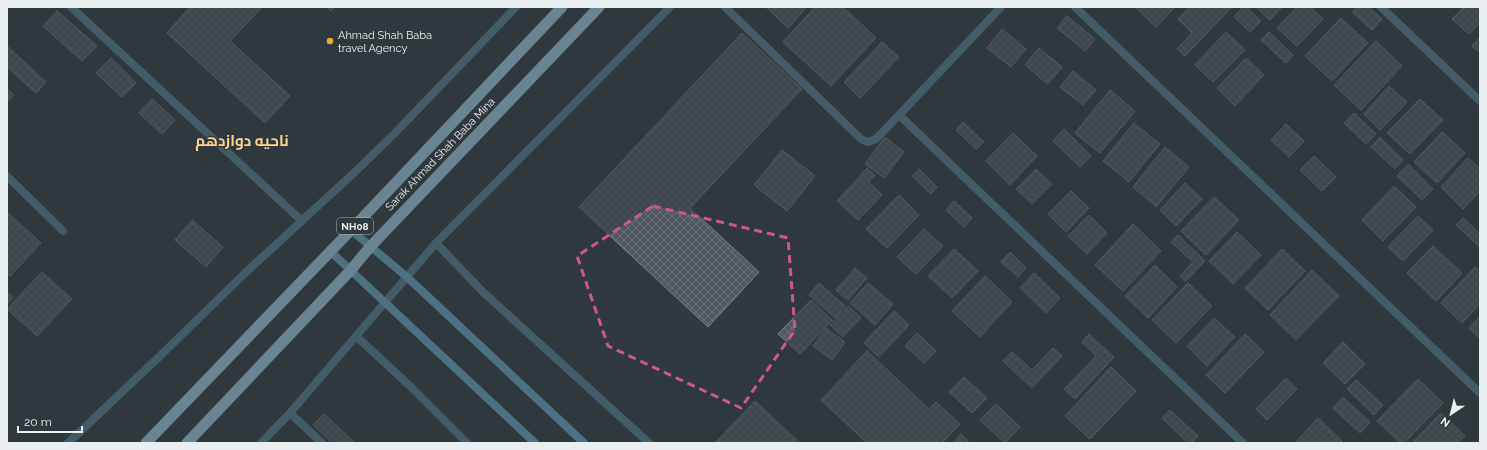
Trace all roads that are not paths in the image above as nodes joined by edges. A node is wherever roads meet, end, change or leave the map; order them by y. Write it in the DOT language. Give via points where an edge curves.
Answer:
graph roads {
  1 [pos="71,7"];
  2 [pos="516,7"];
  3 [pos="562,7"];
  4 [pos="599,7"];
  5 [pos="670,7"];
  6 [pos="725,7"];
  7 [pos="1001,7"];
  8 [pos="1075,7"];
  9 [pos="1382,7"];
  10 [pos="1480,101"];
  11 [pos="899,115"];
  12 [pos="7,176"];
  13 [pos="302,222"];
  14 [pos="351,230"];
  15 [pos="63,231"];
  16 [pos="436,243"];
  17 [pos="370,247"];
  18 [pos="330,251"];
  19 [pos="350,271"];
  20 [pos="407,278"];
  21 [pos="385,301"];
  22 [pos="356,336"];
  23 [pos="1480,393"];
  24 [pos="290,413"];
  25 [pos="68,443"];
  26 [pos="146,443"];
  27 [pos="187,443"];
  28 [pos="261,443"];
  29 [pos="322,443"];
  30 [pos="467,443"];
  31 [pos="535,443"];
  32 [pos="584,443"];
  33 [pos="649,443"];
  34 [pos="1243,443"];
  1 -- 13 [label="street"];
  2 -- 13 [label="street" via="396,132"];
  3 -- 14 [label="highway, NH08"];
  4 -- 17 [label="highway, Sarak Ahmad Shah Baba Mina / NH08"];
  5 -- 16 [label="street"];
  6 -- 11 [label="street" via="861,139 868,142 876,139"];
  7 -- 11 [label="street"];
  8 -- 23 [label="street"];
  9 -- 10 [label="street"];
  11 -- 34 [label="street"];
  12 -- 15 [label="street"];
  13 -- 25 [label="street"];
  14 -- 17 [label="main road"];
  14 -- 18 [label="highway, NH08"];
  16 -- 20 [label="street"];
  16 -- 33 [label="street" via="483,292"];
  17 -- 19 [label="highway, Sarak Ahmad Shah Baba Mina / NH08"];
  17 -- 20 [label="main road"];
  18 -- 19 [label="main road"];
  18 -- 26 [label="highway, NH08"];
  19 -- 21 [label="main road"];
  19 -- 27 [label="highway, Sarak Ahmad Shah Baba Mina / NH08"];
  20 -- 21 [label="street"];
  20 -- 32 [label="main road"];
  21 -- 22 [label="street"];
  21 -- 31 [label="main road"];
  22 -- 24 [label="street"];
  22 -- 30 [label="street"];
  24 -- 28 [label="street"];
  24 -- 29 [label="street"];
}
